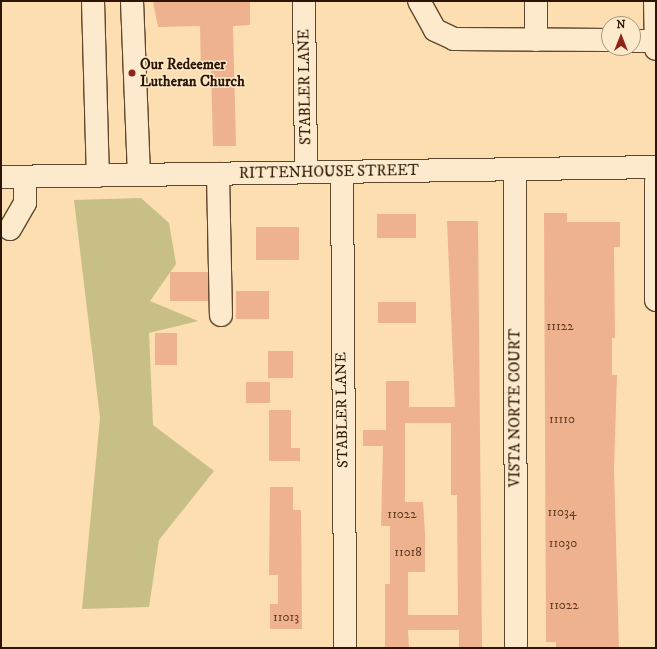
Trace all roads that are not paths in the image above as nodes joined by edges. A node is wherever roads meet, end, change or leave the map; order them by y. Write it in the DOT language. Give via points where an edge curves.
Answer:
graph roads {
  1 [pos="93,1"];
  2 [pos="132,1"];
  3 [pos="304,1"];
  4 [pos="419,1"];
  5 [pos="536,1"];
  6 [pos="655,1"];
  7 [pos="536,40"];
  8 [pos="601,40"];
  9 [pos="641,41"];
  10 [pos="656,41"];
  11 [pos="656,49"];
  12 [pos="656,167"];
  13 [pos="515,169"];
  14 [pos="306,172"];
  15 [pos="342,172"];
  16 [pos="218,174"];
  17 [pos="139,175"];
  18 [pos="98,176"];
  19 [pos="1,177"];
  20 [pos="25,177"];
  21 [pos="656,180"];
  22 [pos="10,229"];
  23 [pos="656,300"];
  24 [pos="220,315"];
  25 [pos="345,648"];
  26 [pos="516,648"];
  1 -- 18 [label="street"];
  2 -- 17 [label="street"];
  3 -- 14 [label="street, STABLER LANE"];
  4 -- 7 [label="street" via="435,30 454,39"];
  5 -- 7 [label="street"];
  6 -- 10 [label="street"];
  7 -- 8 [label="street"];
  9 -- 10 [label="street"];
  10 -- 11 [label="street"];
  12 -- 13 [label="street, RITTENHOUSE STREET"];
  13 -- 15 [label="street, RITTENHOUSE STREET"];
  13 -- 26 [label="street, VISTA NORTE COURT"];
  14 -- 15 [label="street, RITTENHOUSE STREET"];
  14 -- 16 [label="street, RITTENHOUSE STREET"];
  15 -- 25 [label="street, STABLER LANE"];
  16 -- 17 [label="street, RITTENHOUSE STREET"];
  16 -- 24 [label="street"];
  17 -- 18 [label="street, RITTENHOUSE STREET"];
  18 -- 20 [label="street, RITTENHOUSE STREET"];
  19 -- 20 [label="street, RITTENHOUSE STREET"];
  20 -- 22 [label="street" via="25,203"];
  21 -- 23 [label="street"];
}
